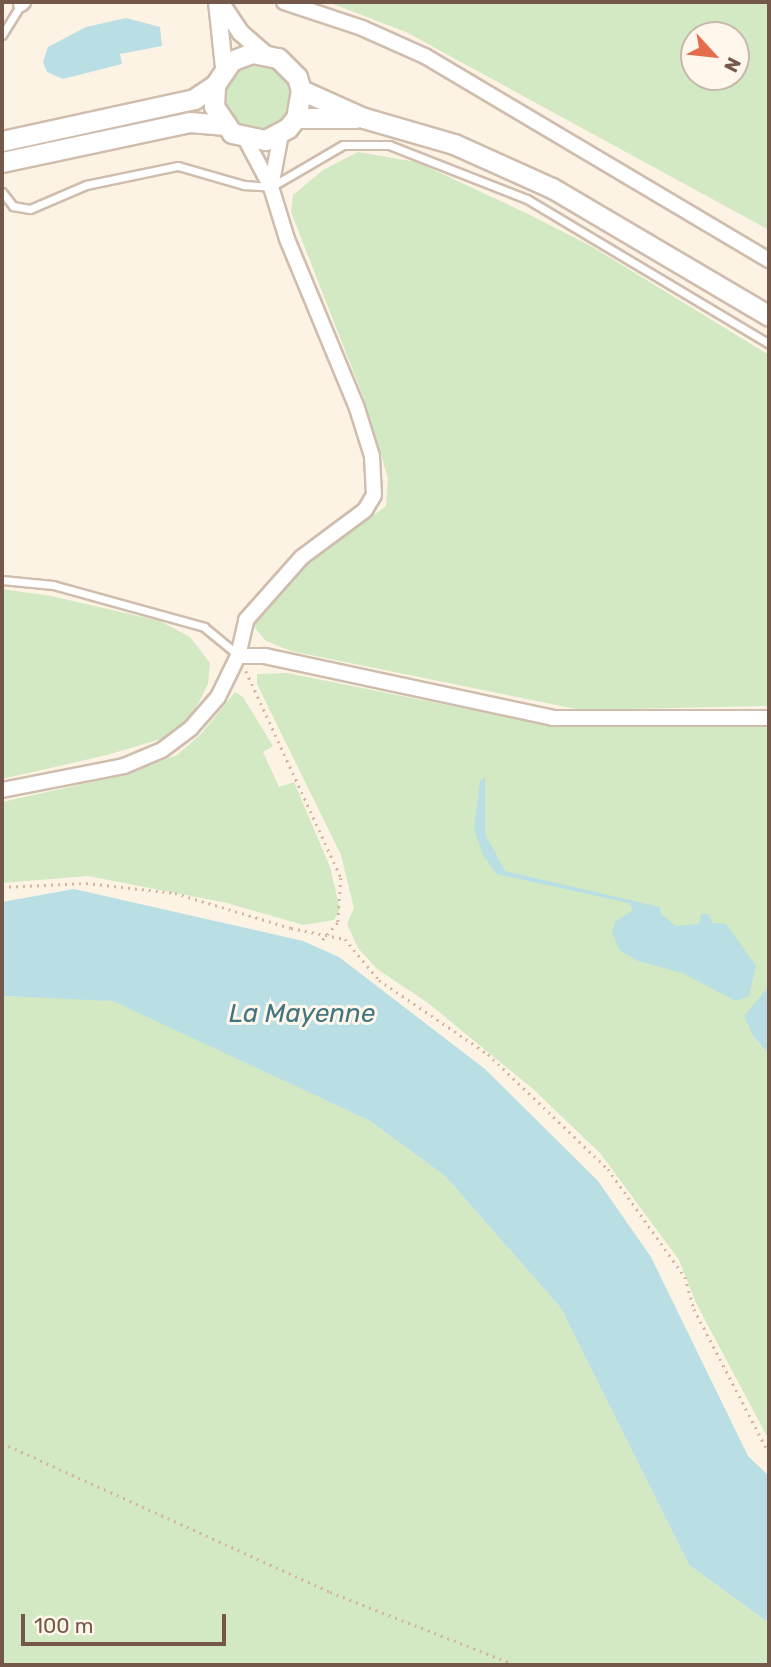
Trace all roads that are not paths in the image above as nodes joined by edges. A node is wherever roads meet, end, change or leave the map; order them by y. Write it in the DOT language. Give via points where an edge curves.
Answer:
graph roads {
  1 [pos="219,2"];
  2 [pos="284,2"];
  3 [pos="22,3"];
  4 [pos="2,35"];
  5 [pos="265,54"];
  6 [pos="219,76"];
  7 [pos="301,90"];
  8 [pos="296,118"];
  9 [pos="364,118"];
  10 [pos="223,125"];
  11 [pos="281,134"];
  12 [pos="246,139"];
  13 [pos="2,141"];
  14 [pos="2,162"];
  15 [pos="271,187"];
  16 [pos="2,192"];
  17 [pos="769,260"];
  18 [pos="769,316"];
  19 [pos="769,344"];
  20 [pos="2,580"];
  21 [pos="238,656"];
  22 [pos="769,718"];
  23 [pos="2,790"];
  1 -- 5 [label="street" via="241,33"];
  1 -- 6 [label="street"];
  2 -- 17 [label="street" via="362,28 425,56"];
  3 -- 4 [label="lane"];
  5 -- 6 [label="main road" via="239,57"];
  5 -- 7 [label="main road" via="289,66"];
  6 -- 10 [label="main road" via="214,106"];
  6 -- 13 [label="main road" via="194,99"];
  7 -- 8 [label="main road"];
  7 -- 9 [label="main road"];
  8 -- 9 [label="main road"];
  8 -- 11 [label="main road"];
  9 -- 18 [label="main road" via="454,144 552,188"];
  10 -- 12 [label="main road"];
  10 -- 14 [label="main road" via="190,122"];
  11 -- 12 [label="main road" via="265,141"];
  11 -- 15 [label="street"];
  12 -- 15 [label="street"];
  15 -- 16 [label="lane" via="244,185 178,166 86,185 30,209 13,206"];
  15 -- 19 [label="lane" via="343,145 389,145 527,199"];
  15 -- 21 [label="street" via="287,239 356,408 377,479 365,510 302,557 246,620"];
  20 -- 21 [label="lane" via="53,585 204,627"];
  21 -- 22 [label="street" via="265,656 553,718"];
  21 -- 23 [label="street" via="218,697 191,728 162,750 124,766"];
}
